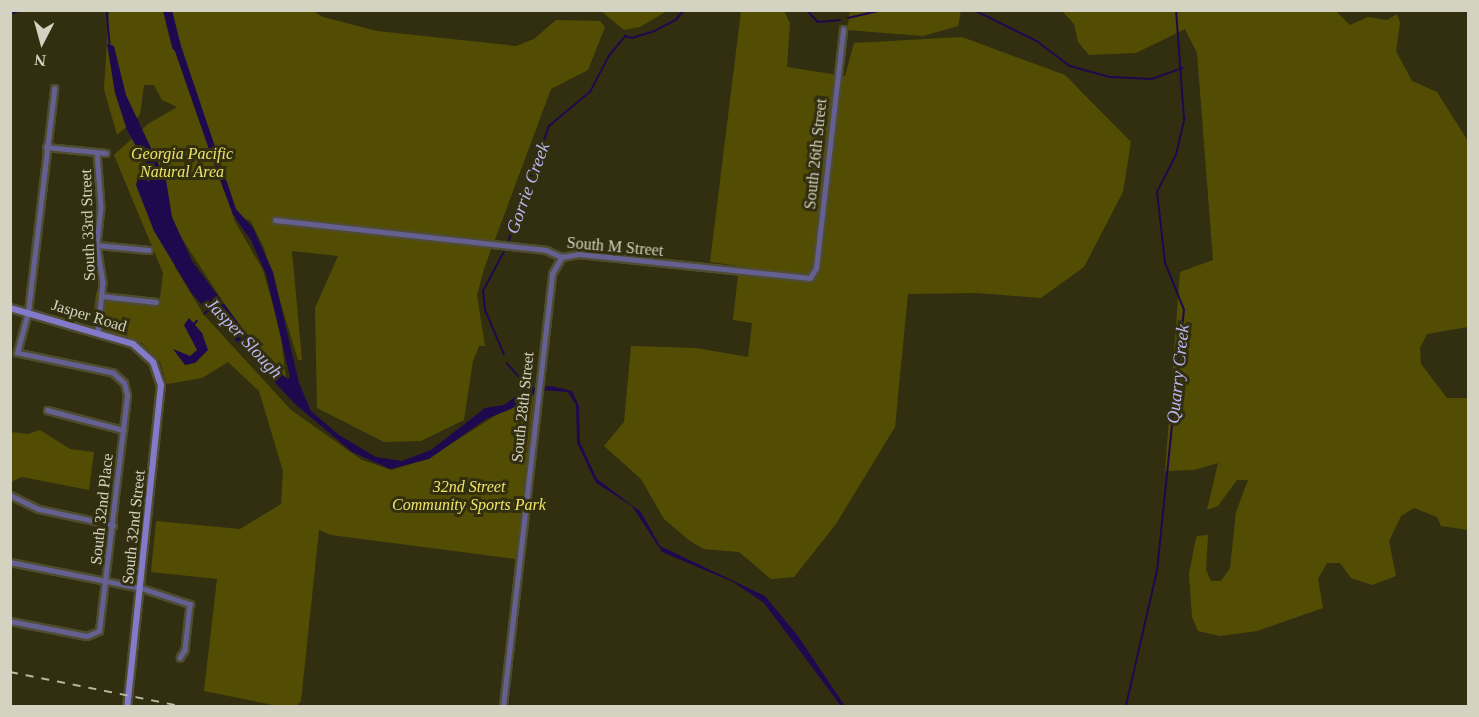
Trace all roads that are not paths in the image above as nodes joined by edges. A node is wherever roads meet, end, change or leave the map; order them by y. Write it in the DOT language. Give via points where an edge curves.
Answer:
graph roads {
  1 [pos="843,30"];
  2 [pos="54,89"];
  3 [pos="46,147"];
  4 [pos="97,152"];
  5 [pos="106,153"];
  6 [pos="275,220"];
  7 [pos="97,245"];
  8 [pos="149,250"];
  9 [pos="562,257"];
  10 [pos="810,278"];
  11 [pos="101,296"];
  12 [pos="156,302"];
  13 [pos="10,308"];
  14 [pos="28,312"];
  15 [pos="98,333"];
  16 [pos="153,362"];
  17 [pos="47,410"];
  18 [pos="123,430"];
  19 [pos="10,495"];
  20 [pos="113,525"];
  21 [pos="10,562"];
  22 [pos="107,581"];
  23 [pos="141,588"];
  24 [pos="10,621"];
  25 [pos="180,658"];
  26 [pos="128,706"];
  27 [pos="503,706"];
  1 -- 10 [label="street, South 26th Street" via="816,268"];
  2 -- 3 [label="street"];
  3 -- 4 [label="street"];
  3 -- 14 [label="street"];
  4 -- 5 [label="street"];
  4 -- 7 [label="street, South 33rd Street" via="101,207"];
  6 -- 9 [label="street, South M Street" via="546,250"];
  7 -- 8 [label="street"];
  7 -- 11 [label="street, South 33rd Street"];
  9 -- 10 [label="street, South M Street" via="579,254"];
  9 -- 27 [label="street, South 28th Street" via="552,274"];
  11 -- 12 [label="street"];
  11 -- 15 [label="street, South 33rd Street"];
  13 -- 14 [label="street, Jasper Road"];
  14 -- 15 [label="street, Jasper Road"];
  14 -- 18 [label="street, South 32nd Place" via="18,354 113,373 124,383"];
  15 -- 16 [label="street, Jasper Road" via="133,344"];
  16 -- 23 [label="street, South 32nd Street" via="162,395"];
  17 -- 18 [label="street"];
  18 -- 20 [label="street, South 32nd Place"];
  19 -- 20 [label="street" via="39,509"];
  20 -- 22 [label="street, South 32nd Place"];
  21 -- 22 [label="street"];
  22 -- 23 [label="street"];
  22 -- 24 [label="street, South 32nd Place" via="101,626 95,635"];
  23 -- 25 [label="street" via="190,603 185,650"];
  23 -- 26 [label="street, South 32nd Street"];
}
